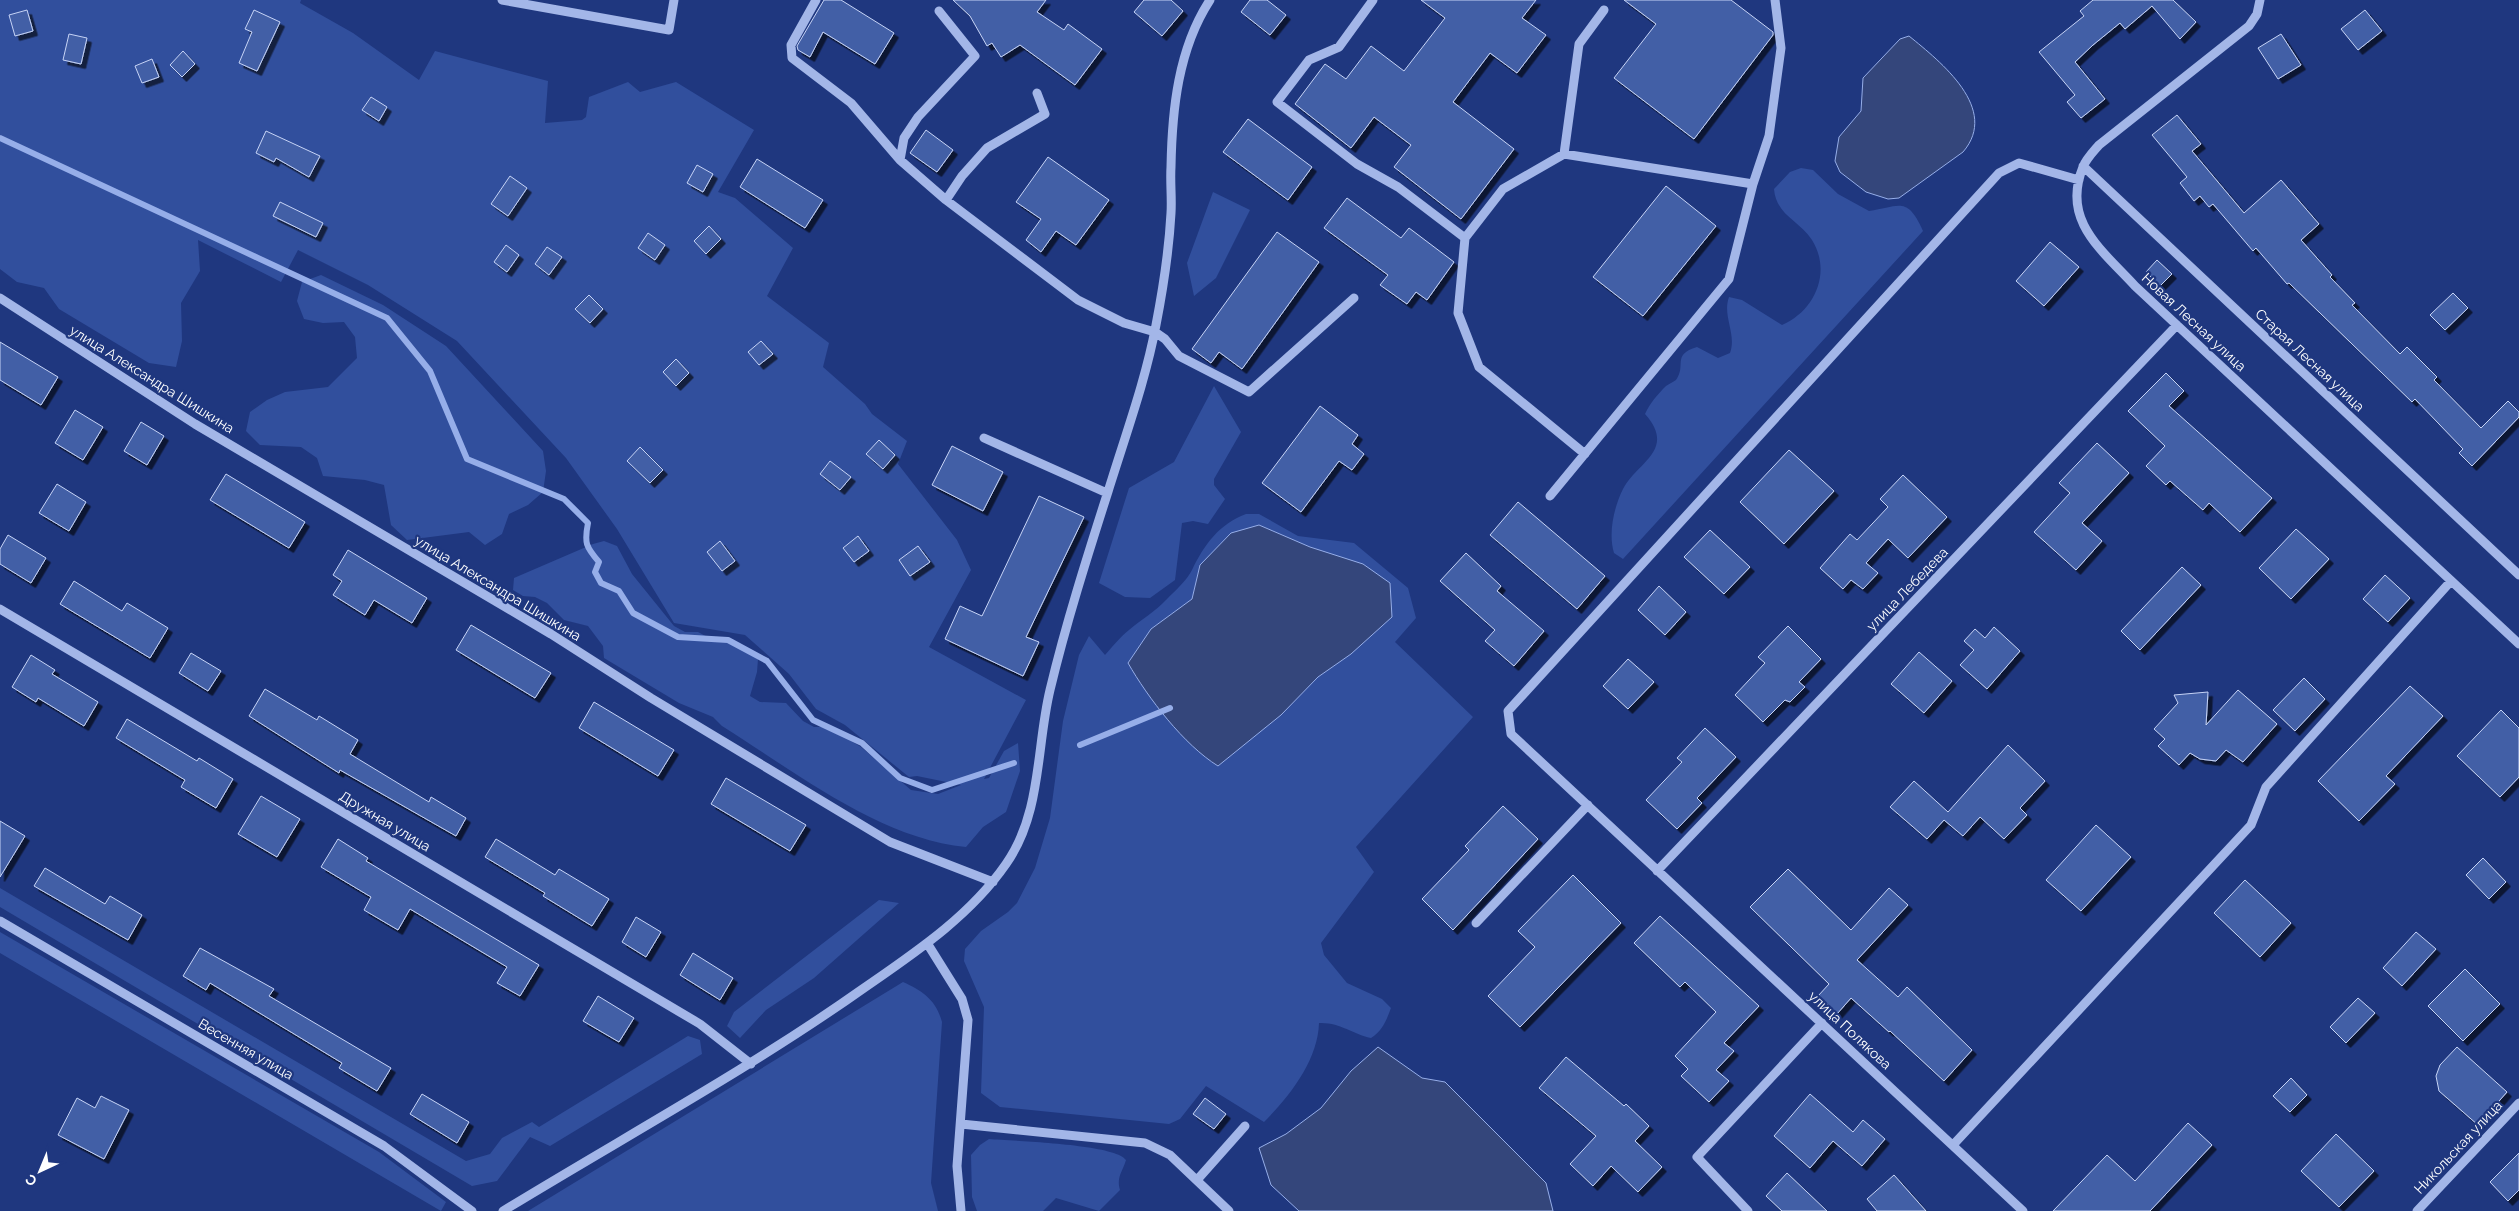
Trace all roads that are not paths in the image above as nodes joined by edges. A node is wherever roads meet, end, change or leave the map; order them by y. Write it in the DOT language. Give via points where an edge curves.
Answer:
graph roads {
  1 [pos="502,0"];
  2 [pos="674,0"];
  3 [pos="816,0"];
  4 [pos="1210,0"];
  5 [pos="1374,0"];
  6 [pos="1775,0"];
  7 [pos="2260,0"];
  8 [pos="1604,10"];
  9 [pos="939,11"];
  10 [pos="1037,93"];
  11 [pos="1564,154"];
  12 [pos="900,160"];
  13 [pos="2083,166"];
  14 [pos="2079,180"];
  15 [pos="1753,184"];
  16 [pos="946,200"];
  17 [pos="1465,238"];
  18 [pos="0,298"];
  19 [pos="1354,298"];
  20 [pos="2177,326"];
  21 [pos="1155,332"];
  22 [pos="984,438"];
  23 [pos="1585,454"];
  24 [pos="1107,493"];
  25 [pos="1550,496"];
  26 [pos="2519,575"];
  27 [pos="2451,581"];
  28 [pos="0,609"];
  29 [pos="2519,644"];
  30 [pos="1588,805"];
  31 [pos="1657,871"];
  32 [pos="992,882"];
  33 [pos="0,921"];
  34 [pos="1476,923"];
  35 [pos="927,943"];
  36 [pos="1822,1023"];
  37 [pos="751,1064"];
  38 [pos="2519,1103"];
  39 [pos="961,1124"];
  40 [pos="1245,1126"];
  41 [pos="1953,1145"];
  42 [pos="1197,1180"];
  43 [pos="472,1211"];
  44 [pos="503,1211"];
  45 [pos="961,1211"];
  46 [pos="1229,1211"];
  47 [pos="1748,1211"];
  48 [pos="2023,1211"];
  49 [pos="2417,1211"];
  1 -- 2 [label="street" via="669,30"];
  3 -- 12 [label="street" via="791,45 792,58 851,103"];
  4 -- 21 [label="street" via="1186,46 1177,91 1172,134 1171,212"];
  5 -- 17 [label="street" via="1339,47 1309,60 1277,102 1357,164 1398,187"];
  6 -- 15 [label="street" via="1781,48 1769,136"];
  7 -- 13 [label="street, Новая Лесная улица" via="2257,14 2249,26 2098,145"];
  8 -- 11 [label="street" via="1579,44"];
  9 -- 12 [label="street" via="975,56 918,117 904,138"];
  10 -- 16 [label="street" via="1046,114 988,148 962,176"];
  11 -- 15 [label="street"];
  11 -- 17 [label="street" via="1503,190"];
  12 -- 16 [label="street"];
  13 -- 14 [label="street, Новая Лесная улица"];
  13 -- 26 [label="street, Старая Лесная улица"];
  14 -- 20 [label="street, Новая Лесная улица" via="2075,197 2079,220 2093,241"];
  14 -- 30 [label="street, улица Полякова" via="2020,163 1999,173 1508,711 1511,734"];
  15 -- 23 [label="street" via="1729,279"];
  16 -- 21 [label="street" via="1078,300 1124,324"];
  17 -- 23 [label="street" via="1458,313 1479,367"];
  18 -- 32 [label="street, улица Александра Шишкина" via="195,424 551,634 890,842"];
  19 -- 21 [label="street" via="1249,392 1179,356"];
  20 -- 27 [label="street, Новая Лесная улица"];
  20 -- 31 [label="street, улица Лебедева"];
  21 -- 24 [label="street"];
  22 -- 24 [label="street"];
  23 -- 25 [label="street"];
  24 -- 32 [label="street" via="1050,692 1040,742 1033,806 1022,839"];
  27 -- 29 [label="street, Новая Лесная улица"];
  27 -- 41 [label="street" via="2266,787 2251,825"];
  28 -- 37 [label="street, Дружная улица" via="700,1024"];
  30 -- 31 [label="street, улица Полякова"];
  30 -- 34 [label="street"];
  31 -- 36 [label="street, улица Полякова"];
  32 -- 35 [label="street" via="972,905"];
  33 -- 43 [label="street, Весенняя улица" via="384,1146"];
  35 -- 37 [label="street"];
  35 -- 39 [label="street" via="962,999 968,1020"];
  36 -- 41 [label="street, улица Полякова"];
  36 -- 47 [label="street" via="1697,1157"];
  37 -- 44 [label="street"];
  38 -- 49 [label="street, Никольская улица"];
  39 -- 42 [label="street" via="1145,1143 1170,1155"];
  39 -- 45 [label="street" via="957,1166"];
  40 -- 42 [label="street"];
  41 -- 48 [label="street, улица Полякова"];
  42 -- 46 [label="street"];
}
